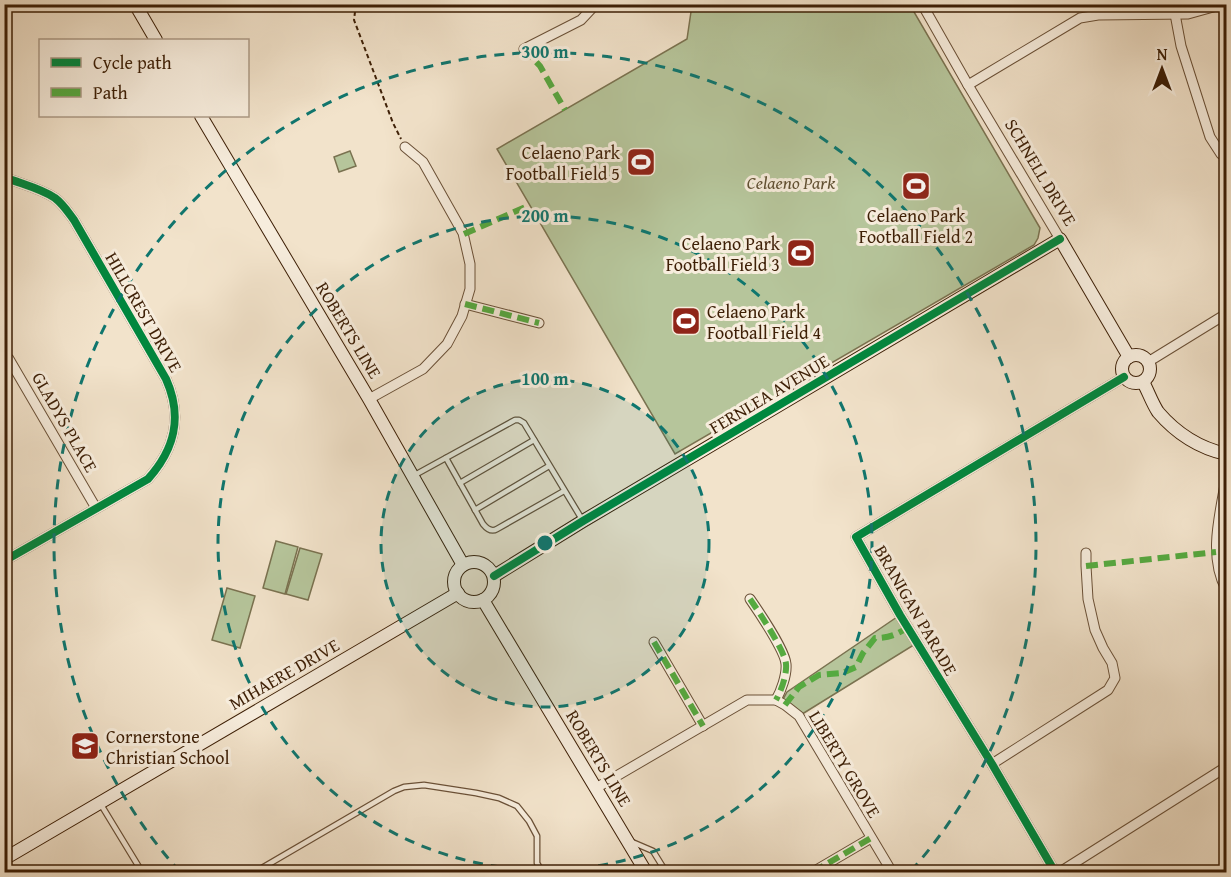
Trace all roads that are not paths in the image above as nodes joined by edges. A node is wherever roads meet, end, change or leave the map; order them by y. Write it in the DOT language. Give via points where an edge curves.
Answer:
graph roads {
  1 [pos="135,4"];
  2 [pos="596,4"];
  3 [pos="922,4"];
  4 [pos="1097,4"];
  5 [pos="1224,4"];
  6 [pos="1175,14"];
  7 [pos="1098,15"];
  8 [pos="155,39"];
  9 [pos="524,49"];
  10 [pos="968,85"];
  11 [pos="202,117"];
  12 [pos="405,147"];
  13 [pos="1227,157"];
  14 [pos="4,177"];
  15 [pos="1060,239"];
  16 [pos="465,304"];
  17 [pos="1227,314"];
  18 [pos="539,323"];
  19 [pos="4,354"];
  20 [pos="1129,357"];
  21 [pos="1148,362"];
  22 [pos="1124,377"];
  23 [pos="1143,382"];
  24 [pos="369,399"];
  25 [pos="534,440"];
  26 [pos="1227,454"];
  27 [pos="446,458"];
  28 [pos="549,466"];
  29 [pos="413,476"];
  30 [pos="1227,479"];
  31 [pos="460,483"];
  32 [pos="564,491"];
  33 [pos="96,508"];
  34 [pos="475,510"];
  35 [pos="583,521"];
  36 [pos="1086,553"];
  37 [pos="4,561"];
  38 [pos="463,565"];
  39 [pos="494,576"];
  40 [pos="1227,589"];
  41 [pos="458,593"];
  42 [pos="750,599"];
  43 [pos="483,600"];
  44 [pos="654,642"];
  45 [pos="776,700"];
  46 [pos="703,726"];
  47 [pos="992,764"];
  48 [pos="1227,767"];
  49 [pos="596,788"];
  50 [pos="100,803"];
  51 [pos="872,838"];
  52 [pos="627,840"];
  53 [pos="4,859"];
  54 [pos="142,873"];
  55 [pos="255,873"];
  56 [pos="542,873"];
  57 [pos="646,873"];
  58 [pos="666,873"];
  59 [pos="813,873"];
  60 [pos="892,873"];
  61 [pos="1058,873"];
  1 -- 8 [label="main road"];
  2 -- 9 [label="street" via="581,20"];
  3 -- 10 [label="street, SCHNELL DRIVE"];
  4 -- 7 [label="street"];
  5 -- 6 [label="street"];
  6 -- 7 [label="street"];
  6 -- 13 [label="street" via="1210,137"];
  7 -- 10 [label="street" via="1080,18"];
  10 -- 15 [label="street, SCHNELL DRIVE"];
  11 -- 24 [label="main road, ROBERTS LINE"];
  12 -- 16 [label="street" via="423,162 464,234 470,264 470,289"];
  14 -- 33 [label="street, HILLCREST DRIVE" via="41,190 66,208 171,390 173,435 159,466 148,479"];
  15 -- 20 [label="main road, SCHNELL DRIVE"];
  15 -- 35 [label="main road, FERNLEA AVENUE"];
  16 -- 18 [label="street"];
  16 -- 24 [label="street" via="447,344 423,369"];
  17 -- 21 [label="street"];
  19 -- 33 [label="street, GLADYS PLACE"];
  20 -- 21 [label="main road" via="1137,355"];
  20 -- 22 [label="main road" via="1123,364"];
  21 -- 23 [label="main road" via="1150,371"];
  22 -- 23 [label="main road" via="1130,382"];
  22 -- 47 [label="street, BRANIGAN PARADE" via="856,537"];
  23 -- 26 [label="main road" via="1157,410 1181,434"];
  24 -- 29 [label="main road, ROBERTS LINE"];
  25 -- 27 [label="lane" via="524,423 515,420"];
  25 -- 28 [label="lane"];
  25 -- 31 [label="lane"];
  27 -- 29 [label="lane"];
  27 -- 31 [label="lane"];
  28 -- 32 [label="lane"];
  28 -- 34 [label="lane"];
  29 -- 38 [label="main road, ROBERTS LINE"];
  30 -- 40 [label="street" via="1216,552"];
  31 -- 34 [label="lane"];
  32 -- 34 [label="lane" via="495,530 484,526"];
  32 -- 35 [label="lane"];
  33 -- 37 [label="street, HILLCREST DRIVE"];
  35 -- 39 [label="main road, FERNLEA AVENUE"];
  36 -- 47 [label="street" via="1088,599 1095,630 1115,678 1108,690"];
  38 -- 39 [label="main road" via="482,563"];
  38 -- 41 [label="main road" via="455,575"];
  39 -- 43 [label="main road" via="493,590"];
  41 -- 43 [label="main road" via="472,602"];
  41 -- 50 [label="main road, MIHAERE DRIVE"];
  42 -- 45 [label="street" via="786,662"];
  43 -- 49 [label="main road, ROBERTS LINE"];
  44 -- 46 [label="street"];
  45 -- 46 [label="street" via="747,700"];
  45 -- 51 [label="street, LIBERTY GROVE" via="799,717"];
  46 -- 49 [label="street"];
  47 -- 61 [label="street, BRANIGAN PARADE"];
  48 -- 61 [label="street, BRANIGAN PARADE"];
  49 -- 52 [label="main road, ROBERTS LINE"];
  50 -- 53 [label="main road, MIHAERE DRIVE"];
  50 -- 54 [label="lane"];
  51 -- 59 [label="street"];
  51 -- 60 [label="street, LIBERTY GROVE"];
  52 -- 57 [label="main road, ROBERTS LINE"];
  52 -- 58 [label="lane" via="653,851"];
  55 -- 56 [label="lane" via="394,791 424,785 499,798 517,806 537,836 537,863"];
}
